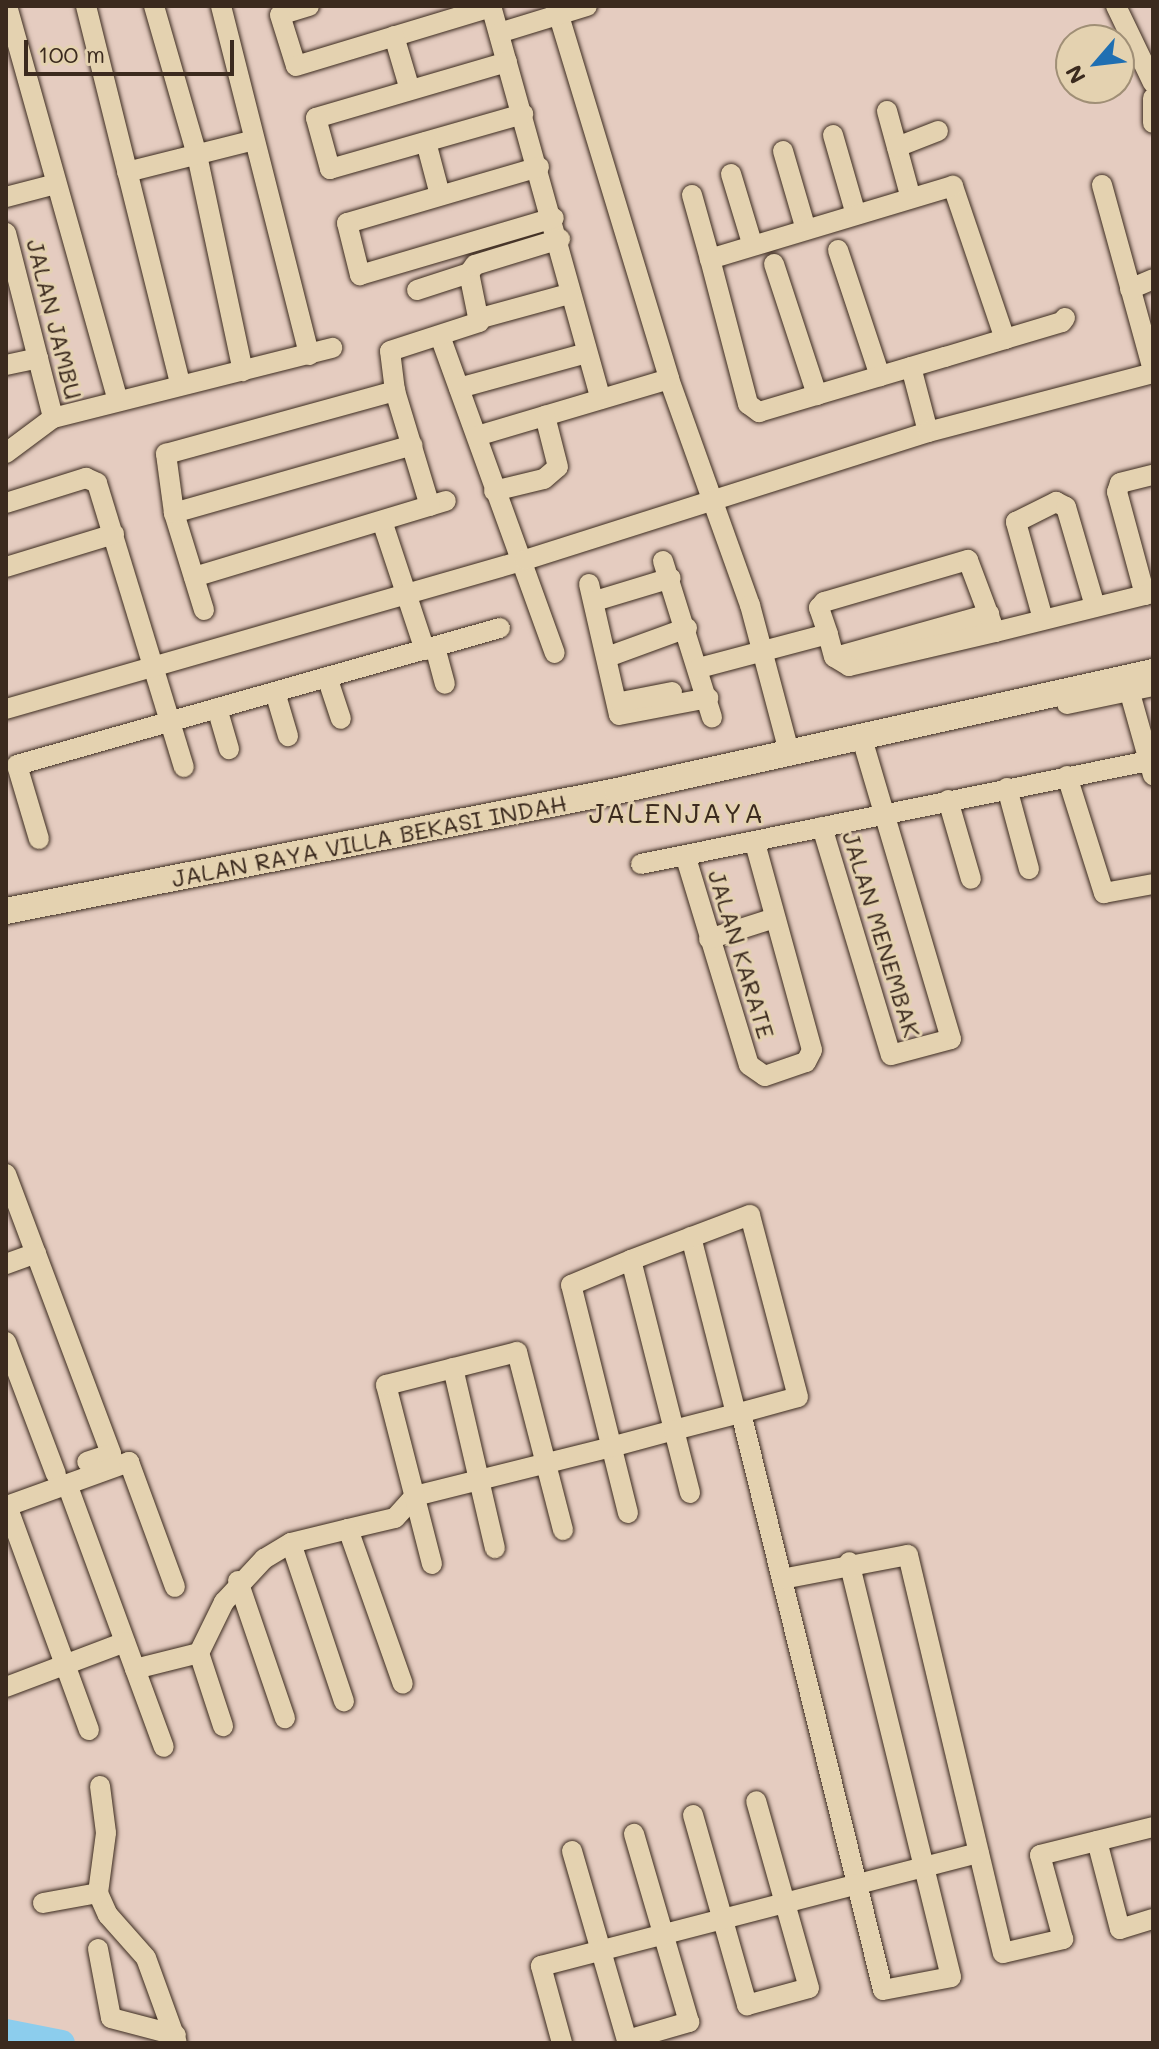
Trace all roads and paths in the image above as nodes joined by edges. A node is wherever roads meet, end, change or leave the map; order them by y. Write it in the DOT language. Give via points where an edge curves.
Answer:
graph roads {
  1 [pos="7,6"];
  2 [pos="86,6"];
  3 [pos="154,6"];
  4 [pos="221,6"];
  5 [pos="309,6"];
  6 [pos="587,6"];
  7 [pos="1116,6"];
  8 [pos="491,7"];
  9 [pos="557,11"];
  10 [pos="499,33"];
  11 [pos="394,36"];
  12 [pos="507,62"];
  13 [pos="1153,83"];
  14 [pos="410,90"];
  15 [pos="1153,98"];
  16 [pos="887,111"];
  17 [pos="523,114"];
  18 [pos="1153,123"];
  19 [pos="938,131"];
  20 [pos="833,135"];
  21 [pos="254,140"];
  22 [pos="426,142"];
  23 [pos="897,147"];
  24 [pos="783,151"];
  25 [pos="197,155"];
  26 [pos="539,167"];
  27 [pos="127,172"];
  28 [pos="731,174"];
  29 [pos="56,184"];
  30 [pos="1102,185"];
  31 [pos="440,195"];
  32 [pos="692,195"];
  33 [pos="910,195"];
  34 [pos="6,197"];
  35 [pos="855,211"];
  36 [pos="554,218"];
  37 [pos="805,226"];
  38 [pos="6,233"];
  39 [pos="560,239"];
  40 [pos="752,243"];
  41 [pos="838,250"];
  42 [pos="710,259"];
  43 [pos="774,264"];
  44 [pos="469,273"];
  45 [pos="1153,279"];
  46 [pos="1130,289"];
  47 [pos="417,290"];
  48 [pos="569,294"];
  49 [pos="481,318"];
  50 [pos="1065,318"];
  51 [pos="440,336"];
  52 [pos="1005,339"];
  53 [pos="332,348"];
  54 [pos="587,353"];
  55 [pos="309,355"];
  56 [pos="38,358"];
  57 [pos="6,365"];
  58 [pos="911,367"];
  59 [pos="243,371"];
  60 [pos="1153,371"];
  61 [pos="880,376"];
  62 [pos="669,379"];
  63 [pos="180,384"];
  64 [pos="459,388"];
  65 [pos="395,391"];
  66 [pos="817,395"];
  67 [pos="601,399"];
  68 [pos="118,401"];
  69 [pos="545,416"];
  70 [pos="53,418"];
  71 [pos="928,432"];
  72 [pos="477,436"];
  73 [pos="412,445"];
  74 [pos="6,453"];
  75 [pos="1153,475"];
  76 [pos="494,491"];
  77 [pos="708,500"];
  78 [pos="6,503"];
  79 [pos="174,513"];
  80 [pos="382,521"];
  81 [pos="114,534"];
  82 [pos="525,560"];
  83 [pos="6,567"];
  84 [pos="194,577"];
  85 [pos="410,593"];
  86 [pos="1149,594"];
  87 [pos="1095,606"];
  88 [pos="204,610"];
  89 [pos="1043,619"];
  90 [pos="992,623"];
  91 [pos="500,628"];
  92 [pos="687,628"];
  93 [pos="828,634"];
  94 [pos="430,648"];
  95 [pos="555,653"];
  96 [pos="765,654"];
  97 [pos="610,656"];
  98 [pos="157,666"];
  99 [pos="1153,672"];
  100 [pos="327,677"];
  101 [pos="445,684"];
  102 [pos="1128,685"];
  103 [pos="1153,686"];
  104 [pos="275,692"];
  105 [pos="705,692"];
  106 [pos="217,708"];
  107 [pos="6,709"];
  108 [pos="341,719"];
  109 [pos="172,721"];
  110 [pos="288,736"];
  111 [pos="862,742"];
  112 [pos="229,749"];
  113 [pos="789,752"];
  114 [pos="1152,765"];
  115 [pos="184,767"];
  116 [pos="1067,776"];
  117 [pos="1007,788"];
  118 [pos="629,800"];
  119 [pos="948,800"];
  120 [pos="882,814"];
  121 [pos="822,827"];
  122 [pos="39,839"];
  123 [pos="755,843"];
  124 [pos="686,858"];
  125 [pos="641,864"];
  126 [pos="1029,869"];
  127 [pos="971,879"];
  128 [pos="1153,884"];
  129 [pos="6,911"];
  130 [pos="775,918"];
  131 [pos="709,939"];
  132 [pos="7,1181"];
  133 [pos="691,1237"];
  134 [pos="36,1253"];
  135 [pos="631,1260"];
  136 [pos="6,1264"];
  137 [pos="6,1342"];
  138 [pos="453,1368"];
  139 [pos="739,1413"];
  140 [pos="674,1430"];
  141 [pos="611,1447"];
  142 [pos="546,1463"];
  143 [pos="61,1479"];
  144 [pos="479,1479"];
  145 [pos="6,1493"];
  146 [pos="690,1493"];
  147 [pos="415,1496"];
  148 [pos="628,1513"];
  149 [pos="348,1529"];
  150 [pos="563,1530"];
  151 [pos="291,1543"];
  152 [pos="495,1548"];
  153 [pos="849,1562"];
  154 [pos="432,1564"];
  155 [pos="782,1579"];
  156 [pos="238,1581"];
  157 [pos="175,1587"];
  158 [pos="125,1642"];
  159 [pos="199,1653"];
  160 [pos="65,1664"];
  161 [pos="135,1669"];
  162 [pos="403,1684"];
  163 [pos="6,1687"];
  164 [pos="344,1701"];
  165 [pos="285,1718"];
  166 [pos="223,1726"];
  167 [pos="89,1730"];
  168 [pos="164,1747"];
  169 [pos="100,1786"];
  170 [pos="756,1801"];
  171 [pos="693,1815"];
  172 [pos="1153,1827"];
  173 [pos="634,1834"];
  174 [pos="1097,1841"];
  175 [pos="572,1851"];
  176 [pos="979,1853"];
  177 [pos="924,1867"];
  178 [pos="857,1882"];
  179 [pos="98,1893"];
  180 [pos="784,1902"];
  181 [pos="43,1903"];
  182 [pos="722,1918"];
  183 [pos="1153,1919"];
  184 [pos="663,1934"];
  185 [pos="98,1949"];
  186 [pos="601,1950"];
  187 [pos="176,2039"];
  188 [pos="562,2043"];
  1 -- 29 [label="street"];
  2 -- 27 [label="street"];
  3 -- 25 [label="street"];
  4 -- 21 [label="street"];
  5 -- 11 [label="street" via="280,15 296,66"];
  6 -- 9 [label="street"];
  7 -- 13 [label="street"];
  8 -- 10 [label="street"];
  8 -- 11 [label="street"];
  9 -- 10 [label="street"];
  9 -- 62 [label="street"];
  10 -- 12 [label="street"];
  11 -- 14 [label="street"];
  12 -- 14 [label="street"];
  12 -- 17 [label="street"];
  14 -- 22 [label="street" via="316,118 330,169"];
  15 -- 18 [label="street"];
  16 -- 23 [label="street"];
  17 -- 22 [label="street"];
  17 -- 26 [label="street"];
  19 -- 23 [label="street"];
  20 -- 35 [label="street"];
  21 -- 25 [label="street"];
  21 -- 55 [label="street"];
  22 -- 31 [label="street"];
  23 -- 33 [label="street"];
  24 -- 37 [label="street"];
  25 -- 27 [label="street"];
  25 -- 59 [label="street"];
  26 -- 31 [label="street"];
  26 -- 36 [label="street"];
  27 -- 63 [label="street"];
  28 -- 40 [label="street"];
  29 -- 34 [label="street"];
  29 -- 68 [label="street"];
  30 -- 46 [label="street"];
  31 -- 36 [label="street" via="347,223 360,275"];
  32 -- 42 [label="street"];
  33 -- 35 [label="street"];
  33 -- 52 [label="street" via="948,185 958,189"];
  35 -- 37 [label="street"];
  36 -- 39 [label="street"];
  37 -- 40 [label="street"];
  38 -- 56 [label="street, JALAN JAMBU"];
  39 -- 44 [label="street" via="475,265"];
  39 -- 48 [label="street"];
  40 -- 42 [label="street"];
  41 -- 61 [label="street"];
  42 -- 66 [label="street" via="753,410"];
  43 -- 66 [label="street"];
  44 -- 47 [label="street"];
  44 -- 49 [label="street"];
  45 -- 46 [label="street"];
  46 -- 60 [label="street"];
  48 -- 49 [label="street"];
  48 -- 54 [label="street"];
  49 -- 51 [label="street"];
  50 -- 52 [label="street"];
  51 -- 64 [label="street"];
  51 -- 65 [label="street" via="390,351"];
  52 -- 58 [label="street"];
  53 -- 55 [label="street"];
  54 -- 64 [label="street"];
  54 -- 67 [label="street"];
  55 -- 59 [label="street"];
  56 -- 57 [label="street"];
  56 -- 70 [label="street, JALAN JAMBU"];
  58 -- 61 [label="street"];
  58 -- 71 [label="street"];
  59 -- 63 [label="street"];
  60 -- 71 [label="street"];
  61 -- 66 [label="street"];
  62 -- 67 [label="street"];
  62 -- 77 [label="street"];
  63 -- 68 [label="street"];
  64 -- 72 [label="street"];
  65 -- 73 [label="street"];
  65 -- 79 [label="street" via="166,454"];
  67 -- 69 [label="street"];
  68 -- 70 [label="street"];
  69 -- 72 [label="street"];
  69 -- 76 [label="street" via="558,467 544,479"];
  70 -- 74 [label="street"];
  71 -- 77 [label="street"];
  72 -- 76 [label="street"];
  73 -- 79 [label="street"];
  73 -- 80 [label="street" via="438,504"];
  75 -- 86 [label="street" via="1120,483 1117,492"];
  76 -- 82 [label="street"];
  77 -- 82 [label="street"];
  77 -- 96 [label="street"];
  78 -- 81 [label="street" via="94,479"];
  79 -- 84 [label="street"];
  80 -- 84 [label="street"];
  80 -- 85 [label="street"];
  81 -- 83 [label="street"];
  81 -- 98 [label="street"];
  82 -- 85 [label="street"];
  82 -- 95 [label="street"];
  84 -- 88 [label="street"];
  85 -- 94 [label="street"];
  85 -- 98 [label="street"];
  86 -- 87 [label="street"];
  87 -- 89 [label="street"];
  87 -- 89 [label="street" via="1066,507 1056,502 1016,522"];
  89 -- 90 [label="street"];
  90 -- 93 [label="street" via="849,666 834,657"];
  90 -- 93 [label="street" via="968,560 824,602 819,608"];
  91 -- 94 [label="street"];
  92 -- 97 [label="street"];
  92 -- 97 [label="street" via="667,570 592,593"];
  92 -- 105 [label="street"];
  93 -- 96 [label="street"];
  94 -- 100 [label="street"];
  94 -- 101 [label="street"];
  96 -- 105 [label="street"];
  96 -- 113 [label="street"];
  97 -- 105 [label="street" via="621,702"];
  98 -- 107 [label="street"];
  98 -- 109 [label="street"];
  99 -- 102 [label="main road, JALAN RAYA VILLA BEKASI INDAH"];
  100 -- 104 [label="street"];
  100 -- 108 [label="street"];
  102 -- 103 [label="street"];
  102 -- 111 [label="main road, JALAN RAYA VILLA BEKASI INDAH"];
  102 -- 114 [label="street"];
  104 -- 106 [label="street"];
  104 -- 110 [label="street"];
  106 -- 109 [label="street"];
  106 -- 112 [label="street"];
  109 -- 115 [label="street"];
  109 -- 122 [label="street" via="17,765"];
  111 -- 113 [label="main road, JALAN RAYA VILLA BEKASI INDAH"];
  111 -- 118 [label="street"];
  111 -- 120 [label="street"];
  113 -- 129 [label="main road, JALAN RAYA VILLA BEKASI INDAH"];
  114 -- 116 [label="street"];
  116 -- 117 [label="street"];
  116 -- 128 [label="street" via="1104,893"];
  117 -- 119 [label="street"];
  117 -- 126 [label="street"];
  119 -- 120 [label="street"];
  119 -- 127 [label="street"];
  120 -- 121 [label="street"];
  120 -- 121 [label="street, JALAN MENEMBAK" via="953,1036 892,1057"];
  121 -- 123 [label="street"];
  123 -- 124 [label="street"];
  123 -- 130 [label="street"];
  124 -- 125 [label="street"];
  124 -- 131 [label="street, JALAN KARATE"];
  130 -- 131 [label="street"];
  130 -- 131 [label="street, JALAN KARATE" via="812,1055 765,1076 749,1065"];
  132 -- 134 [label="street"];
  133 -- 135 [label="street"];
  133 -- 139 [label="street"];
  133 -- 139 [label="street" via="750,1215 798,1397"];
  134 -- 136 [label="street"];
  134 -- 143 [label="street" via="111,1454"];
  135 -- 140 [label="street"];
  135 -- 141 [label="street" via="571,1285"];
  137 -- 143 [label="street"];
  138 -- 142 [label="street" via="517,1352"];
  138 -- 144 [label="street"];
  138 -- 147 [label="street" via="386,1385"];
  139 -- 140 [label="street"];
  139 -- 155 [label="street"];
  140 -- 141 [label="street"];
  140 -- 146 [label="street"];
  141 -- 142 [label="street"];
  141 -- 148 [label="street"];
  142 -- 144 [label="street"];
  142 -- 150 [label="street"];
  143 -- 145 [label="street"];
  143 -- 157 [label="street" via="129,1462"];
  143 -- 158 [label="street"];
  143 -- 160 [label="street" via="7,1506"];
  144 -- 147 [label="street"];
  144 -- 152 [label="street"];
  147 -- 149 [label="street" via="395,1518"];
  147 -- 154 [label="street"];
  149 -- 151 [label="street"];
  149 -- 162 [label="street"];
  151 -- 156 [label="street"];
  151 -- 164 [label="street"];
  153 -- 155 [label="street"];
  153 -- 176 [label="street" via="908,1555"];
  153 -- 177 [label="street"];
  155 -- 178 [label="street"];
  156 -- 159 [label="street"];
  156 -- 165 [label="street"];
  158 -- 160 [label="street"];
  158 -- 161 [label="street"];
  159 -- 161 [label="street"];
  159 -- 166 [label="street"];
  160 -- 163 [label="street"];
  160 -- 167 [label="street"];
  161 -- 168 [label="street"];
  169 -- 179 [label="street" via="106,1833"];
  170 -- 180 [label="street"];
  171 -- 182 [label="street"];
  172 -- 174 [label="street"];
  173 -- 184 [label="street"];
  174 -- 176 [label="street" via="1040,1855 1063,1939 1003,1953"];
  174 -- 183 [label="street" via="1120,1929"];
  175 -- 186 [label="street"];
  176 -- 177 [label="street"];
  177 -- 178 [label="street"];
  177 -- 178 [label="street" via="951,1977 883,1990"];
  178 -- 180 [label="street"];
  179 -- 181 [label="street"];
  179 -- 187 [label="street" via="108,1915 146,1958"];
  180 -- 182 [label="street"];
  180 -- 182 [label="street" via="809,1988 747,2005"];
  182 -- 184 [label="street"];
  184 -- 186 [label="street"];
  184 -- 186 [label="street" via="689,2022 627,2040"];
  185 -- 187 [label="street" via="111,2018"];
  186 -- 188 [label="street" via="541,1966"];
}
